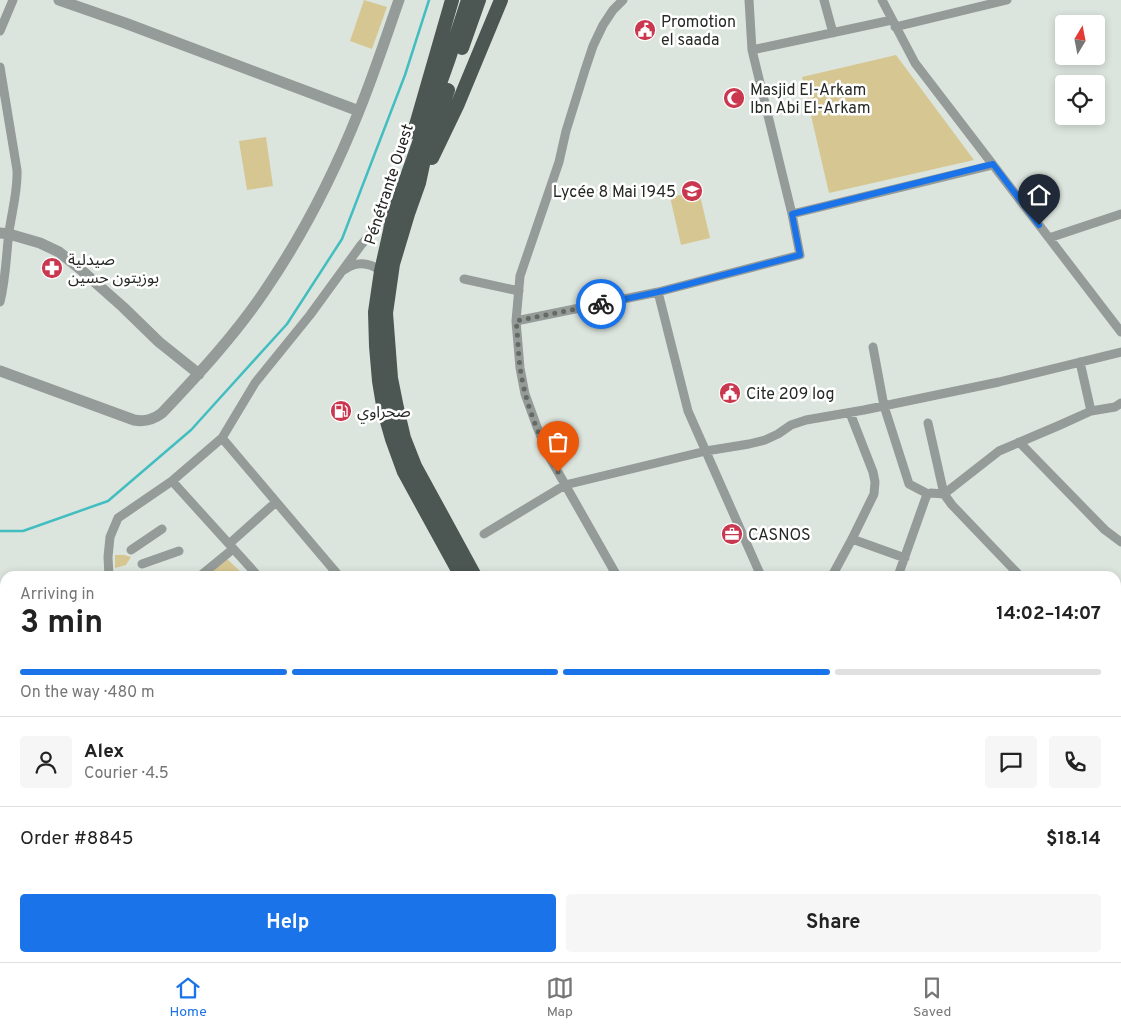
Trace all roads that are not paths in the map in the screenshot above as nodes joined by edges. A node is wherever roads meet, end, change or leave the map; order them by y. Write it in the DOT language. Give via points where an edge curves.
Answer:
graph roads {
  1 [pos="13,0"];
  2 [pos="59,0"];
  3 [pos="399,0"];
  4 [pos="452,0"];
  5 [pos="468,0"];
  6 [pos="479,0"];
  7 [pos="501,0"];
  8 [pos="623,0"];
  9 [pos="749,0"];
  10 [pos="824,0"];
  11 [pos="882,0"];
  12 [pos="1007,0"];
  13 [pos="893,24"];
  14 [pos="0,31"];
  15 [pos="833,33"];
  16 [pos="752,50"];
  17 [pos="0,67"];
  18 [pos="359,112"];
  19 [pos="993,164"];
  20 [pos="412,181"];
  21 [pos="394,213"];
  22 [pos="792,214"];
  23 [pos="1121,214"];
  24 [pos="5,234"];
  25 [pos="1049,238"];
  26 [pos="342,271"];
  27 [pos="381,271"];
  28 [pos="464,278"];
  29 [pos="519,291"];
  30 [pos="658,292"];
  31 [pos="0,302"];
  32 [pos="516,321"];
  33 [pos="1121,332"];
  34 [pos="873,347"];
  35 [pos="1121,352"];
  36 [pos="1080,362"];
  37 [pos="0,370"];
  38 [pos="199,374"];
  39 [pos="884,406"];
  40 [pos="1119,408"];
  41 [pos="1090,411"];
  42 [pos="850,413"];
  43 [pos="928,422"];
  44 [pos="222,438"];
  45 [pos="1019,442"];
  46 [pos="706,452"];
  47 [pos="172,480"];
  48 [pos="565,485"];
  49 [pos="928,494"];
  50 [pos="944,494"];
  51 [pos="276,502"];
  52 [pos="162,529"];
  53 [pos="484,534"];
  54 [pos="852,539"];
  55 [pos="1121,542"];
  56 [pos="231,546"];
  57 [pos="131,550"];
  58 [pos="179,551"];
  59 [pos="904,558"];
  60 [pos="142,564"];
  61 [pos="108,571"];
  62 [pos="205,571"];
  63 [pos="254,571"];
  64 [pos="336,571"];
  65 [pos="458,571"];
  66 [pos="472,571"];
  67 [pos="614,571"];
  68 [pos="759,571"];
  69 [pos="835,571"];
  70 [pos="900,571"];
  71 [pos="1015,571"];
  1 -- 14 [label="street"];
  2 -- 18 [label="street"];
  3 -- 18 [label="street"];
  4 -- 20 [label="highway" via="410,150"];
  5 -- 20 [label="highway, Pénétrante Ouest"];
  6 -- 20 [label="highway, Pénétrante Ouest" via="425,155"];
  7 -- 20 [label="highway" via="433,156"];
  8 -- 29 [label="street" via="603,25 585,70 520,276"];
  9 -- 16 [label="street"];
  10 -- 15 [label="street"];
  11 -- 13 [label="street"];
  12 -- 13 [label="street"];
  13 -- 15 [label="street"];
  13 -- 19 [label="street" via="915,63"];
  15 -- 16 [label="street"];
  16 -- 22 [label="street"];
  17 -- 24 [label="street" via="18,181"];
  18 -- 38 [label="street" via="309,218 285,260 263,294"];
  19 -- 22 [label="street"];
  19 -- 25 [label="street"];
  20 -- 21 [label="highway, Pénétrante Ouest"];
  20 -- 66 [label="highway, Pénétrante Ouest" via="408,214 393,264 386,313 391,378 404,438 415,466"];
  21 -- 26 [label="street" via="371,234"];
  21 -- 27 [label="highway, Pénétrante Ouest"];
  22 -- 30 [label="street" via="800,255"];
  23 -- 25 [label="street"];
  24 -- 31 [label="street" via="4,284"];
  24 -- 38 [label="street" via="40,243 59,252"];
  25 -- 33 [label="street"];
  26 -- 27 [label="street" via="352,265 364,264"];
  26 -- 44 [label="street" via="255,383"];
  27 -- 65 [label="highway, Pénétrante Ouest" via="375,338 384,411 404,472"];
  28 -- 29 [label="street"];
  29 -- 32 [label="street"];
  30 -- 32 [label="street"];
  30 -- 46 [label="street" via="688,411"];
  32 -- 48 [label="street" via="525,394 536,427"];
  34 -- 39 [label="street"];
  35 -- 36 [label="street"];
  36 -- 39 [label="street"];
  36 -- 41 [label="street"];
  37 -- 38 [label="street" via="142,421 156,418"];
  39 -- 42 [label="street"];
  39 -- 49 [label="street" via="908,484"];
  40 -- 41 [label="street"];
  41 -- 45 [label="street"];
  42 -- 46 [label="street" via="806,420 790,425 765,440"];
  42 -- 54 [label="street" via="875,482 874,494"];
  43 -- 50 [label="street"];
  44 -- 47 [label="street"];
  44 -- 51 [label="street"];
  45 -- 50 [label="street" via="999,450"];
  45 -- 55 [label="street" via="1105,530"];
  46 -- 48 [label="street"];
  46 -- 68 [label="street"];
  47 -- 56 [label="street"];
  47 -- 61 [label="street" via="118,518 110,537"];
  48 -- 53 [label="street"];
  48 -- 67 [label="street"];
  49 -- 50 [label="street"];
  49 -- 59 [label="street"];
  50 -- 71 [label="street"];
  51 -- 56 [label="street"];
  51 -- 64 [label="street"];
  52 -- 57 [label="street"];
  54 -- 59 [label="street"];
  54 -- 69 [label="street"];
  56 -- 62 [label="street"];
  56 -- 63 [label="street"];
  58 -- 60 [label="street"];
  59 -- 70 [label="street"];
}
